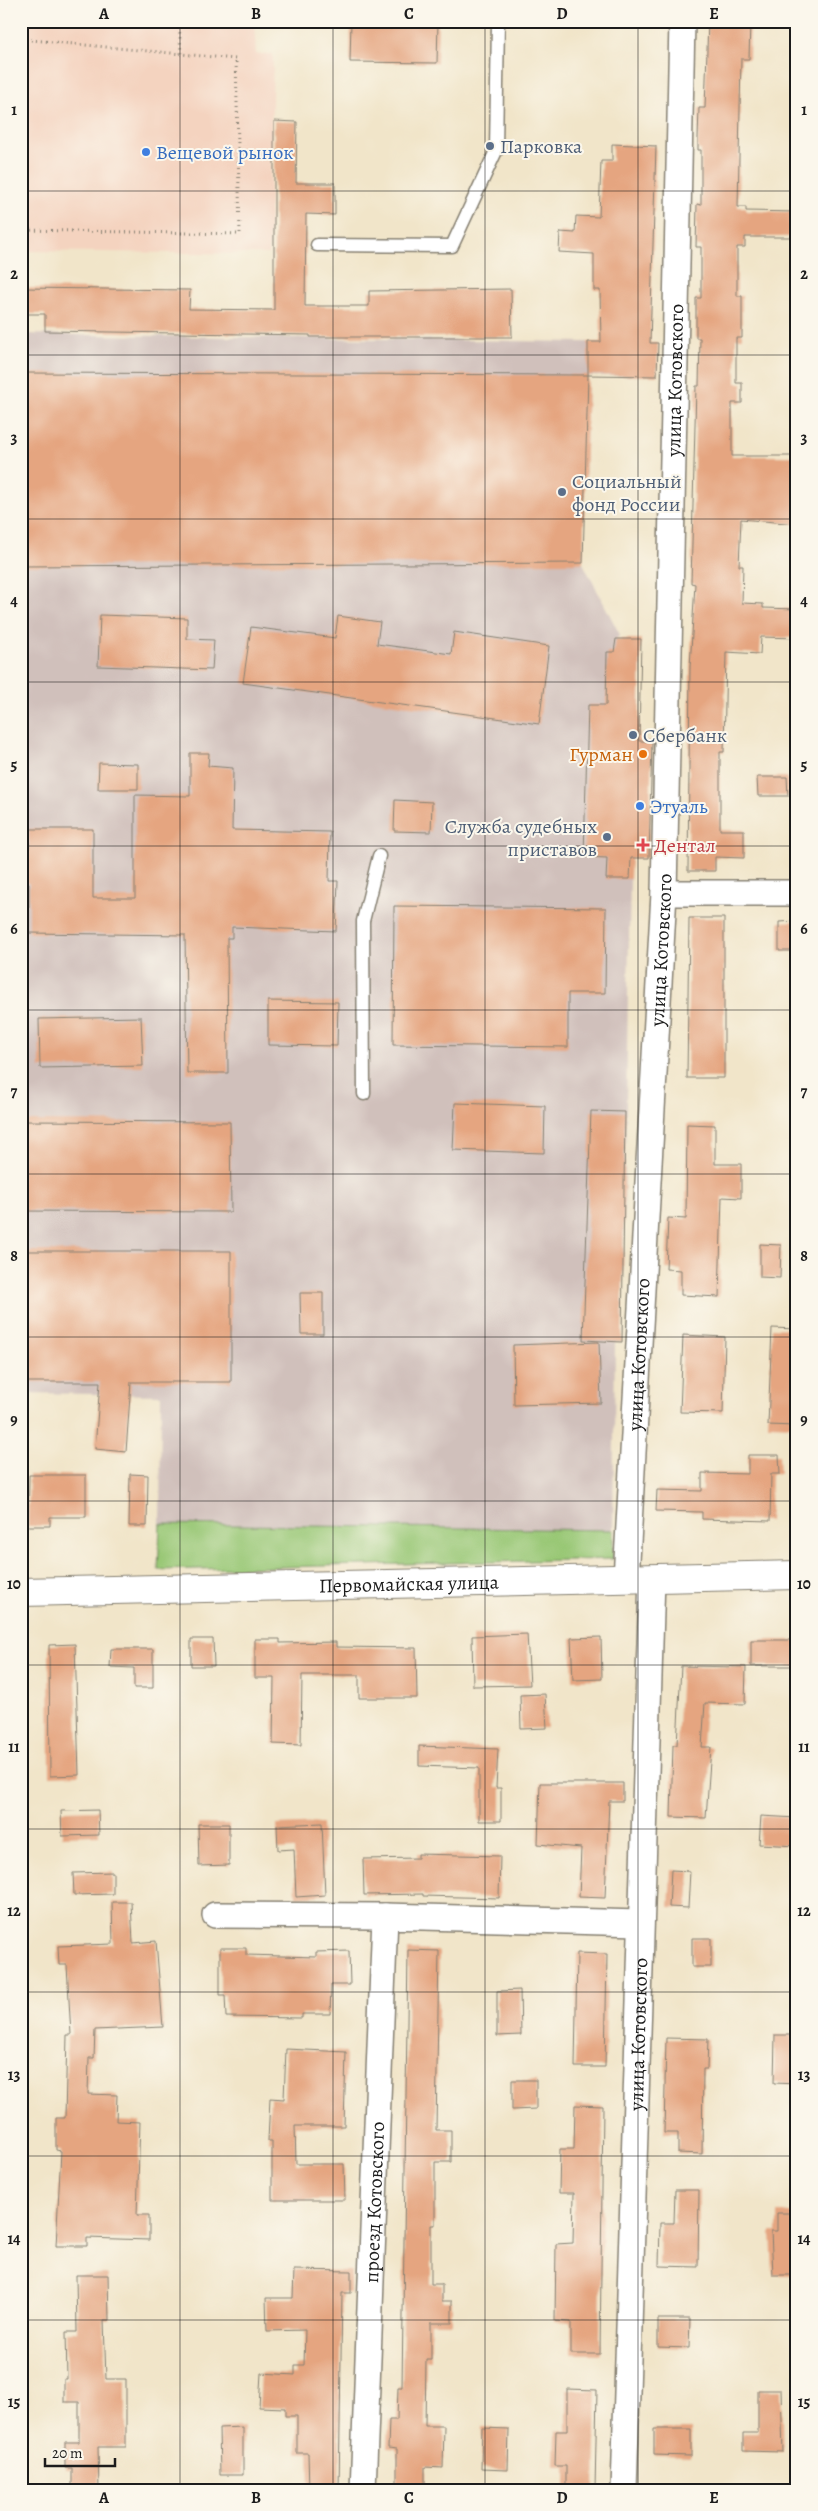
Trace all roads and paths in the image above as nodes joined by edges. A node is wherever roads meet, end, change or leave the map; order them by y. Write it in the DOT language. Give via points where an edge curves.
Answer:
graph roads {
  1 [pos="180,21"];
  2 [pos="498,21"];
  3 [pos="682,21"];
  4 [pos="21,40"];
  5 [pos="181,54"];
  6 [pos="21,230"];
  7 [pos="317,245"];
  8 [pos="379,856"];
  9 [pos="664,893"];
  10 [pos="797,893"];
  11 [pos="364,1094"];
  12 [pos="797,1575"];
  13 [pos="639,1579"];
  14 [pos="21,1592"];
  15 [pos="215,1915"];
  16 [pos="385,1916"];
  17 [pos="640,1923"];
  18 [pos="363,2490"];
  19 [pos="624,2490"];
  1 -- 5 [label="path"];
  2 -- 7 [label="lane" via="496,151 452,246"];
  3 -- 9 [label="street, улица Котовского"];
  4 -- 5 [label="path"];
  5 -- 6 [label="path" via="236,59 240,234"];
  8 -- 11 [label="lane" via="363,921"];
  9 -- 10 [label="street"];
  9 -- 13 [label="street, улица Котовского"];
  12 -- 13 [label="street, Первомайская улица"];
  13 -- 14 [label="street, Первомайская улица"];
  13 -- 17 [label="street, улица Котовского"];
  15 -- 16 [label="street"];
  16 -- 17 [label="street"];
  16 -- 18 [label="street, проезд Котовского"];
  17 -- 19 [label="street, улица Котовского"];
}
